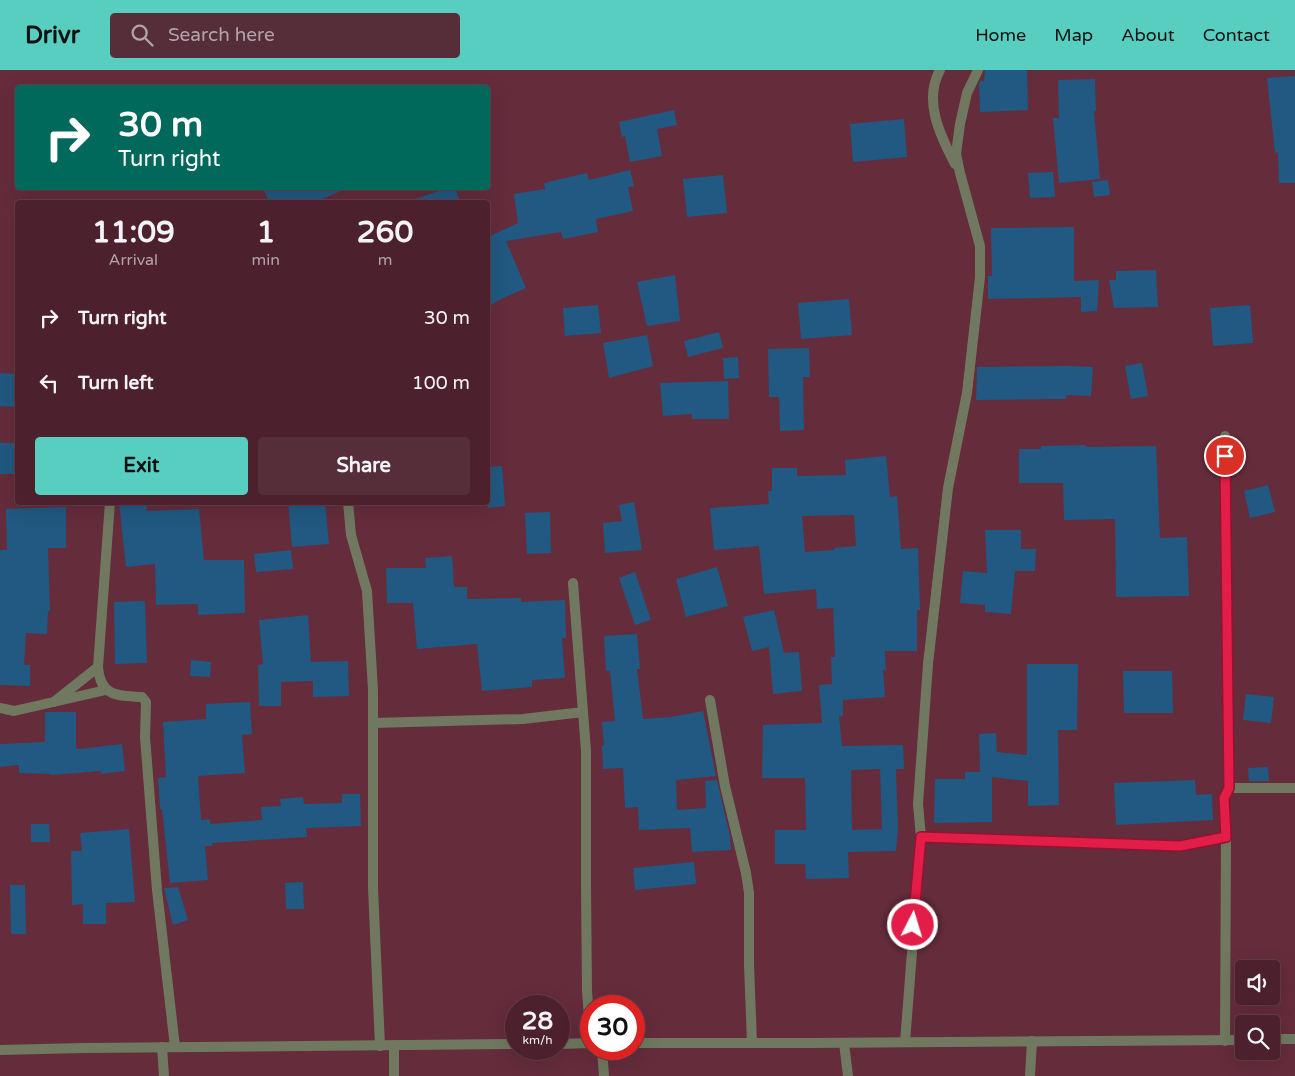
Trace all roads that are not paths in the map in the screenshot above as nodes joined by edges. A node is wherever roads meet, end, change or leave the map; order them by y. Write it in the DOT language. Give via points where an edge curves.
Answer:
graph roads {
  1 [pos="940,70"];
  2 [pos="978,70"];
  3 [pos="960,173"];
  4 [pos="1225,436"];
  5 [pos="110,505"];
  6 [pos="348,505"];
  7 [pos="573,583"];
  8 [pos="98,667"];
  9 [pos="106,690"];
  10 [pos="710,700"];
  11 [pos="51,704"];
  12 [pos="0,708"];
  13 [pos="583,712"];
  14 [pos="373,723"];
  15 [pos="1229,788"];
  16 [pos="1295,788"];
  17 [pos="921,837"];
  18 [pos="1226,837"];
  19 [pos="587,995"];
  20 [pos="1280,1039"];
  21 [pos="1295,1039"];
  22 [pos="1235,1040"];
  23 [pos="1032,1041"];
  24 [pos="1225,1041"];
  25 [pos="905,1042"];
  26 [pos="645,1043"];
  27 [pos="752,1043"];
  28 [pos="844,1043"];
  29 [pos="505,1044"];
  30 [pos="394,1045"];
  31 [pos="380,1046"];
  32 [pos="162,1047"];
  33 [pos="175,1047"];
  34 [pos="0,1050"];
  35 [pos="603,1060"];
  36 [pos="164,1076"];
  37 [pos="394,1076"];
  38 [pos="604,1076"];
  39 [pos="848,1076"];
  40 [pos="1030,1076"];
  1 -- 3 [label="street" via="933,85 932,104 942,138"];
  2 -- 3 [label="street" via="967,93 960,124 956,154"];
  3 -- 17 [label="street" via="980,246 980,277 967,393 948,488 928,664 918,804"];
  4 -- 15 [label="street"];
  5 -- 8 [label="street"];
  6 -- 14 [label="street" via="351,535 367,590"];
  7 -- 13 [label="street"];
  8 -- 9 [label="street" via="100,682"];
  8 -- 11 [label="street"];
  9 -- 11 [label="street"];
  9 -- 33 [label="street" via="117,695 142,697 146,702 144,737"];
  10 -- 27 [label="street" via="749,893"];
  11 -- 12 [label="street" via="14,711"];
  13 -- 14 [label="street" via="524,719"];
  13 -- 19 [label="street"];
  14 -- 31 [label="street" via="373,888"];
  15 -- 16 [label="street"];
  15 -- 18 [label="street" via="1224,798"];
  17 -- 18 [label="street" via="1180,846"];
  17 -- 25 [label="street"];
  18 -- 24 [label="street"];
  20 -- 21 [label="street"];
  22 -- 24 [label="street"];
  23 -- 24 [label="street"];
  23 -- 25 [label="street"];
  23 -- 40 [label="street"];
  25 -- 28 [label="street"];
  26 -- 27 [label="street"];
  27 -- 28 [label="street"];
  28 -- 39 [label="street"];
  29 -- 30 [label="street"];
  30 -- 31 [label="street"];
  30 -- 37 [label="street"];
  31 -- 33 [label="street"];
  32 -- 33 [label="street"];
  32 -- 34 [label="street"];
  32 -- 36 [label="street"];
  35 -- 38 [label="street"];
}
